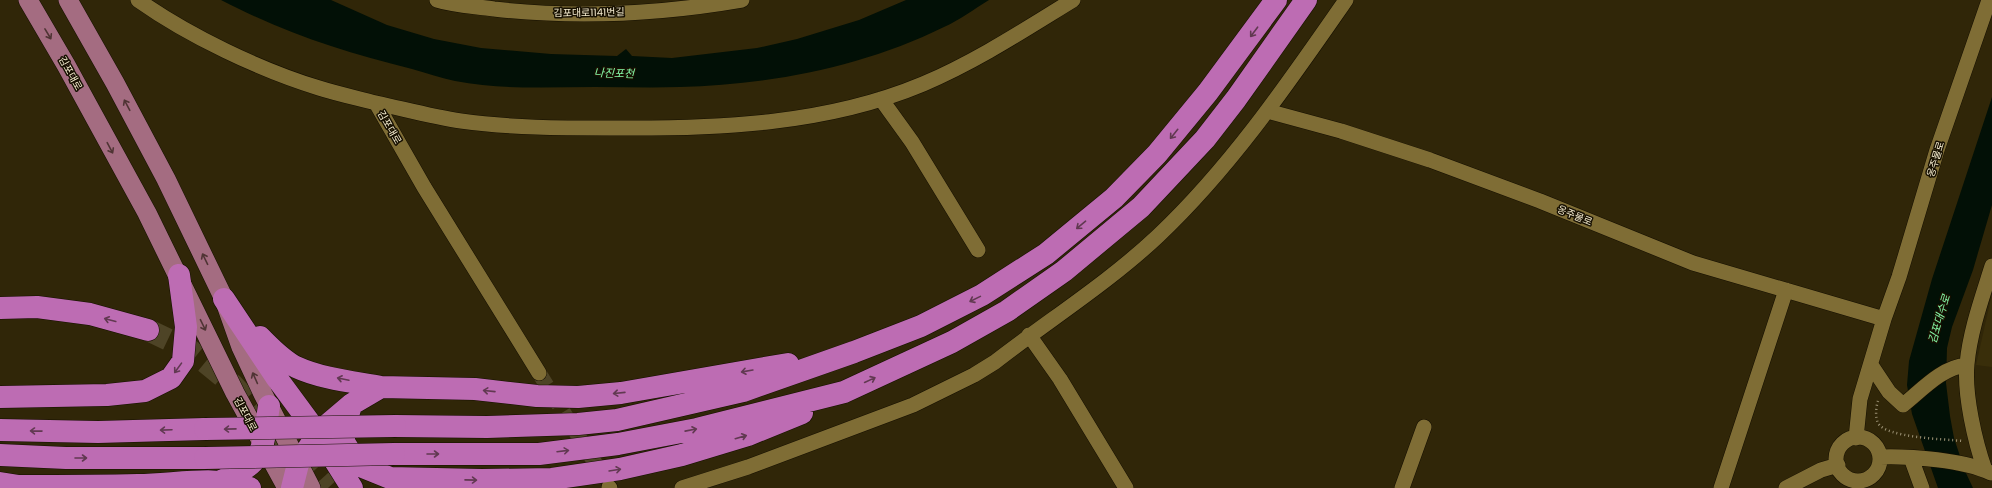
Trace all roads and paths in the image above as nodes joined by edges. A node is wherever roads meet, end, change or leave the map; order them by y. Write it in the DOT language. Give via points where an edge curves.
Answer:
graph roads {
  1 [pos="28,0"];
  2 [pos="68,0"];
  3 [pos="437,0"];
  4 [pos="742,0"];
  5 [pos="1073,0"];
  6 [pos="1276,0"];
  7 [pos="1306,0"];
  8 [pos="1346,0"];
  9 [pos="1989,0"];
  10 [pos="145,3"];
  11 [pos="646,5"];
  12 [pos="880,99"];
  13 [pos="376,103"];
  14 [pos="1267,110"];
  15 [pos="978,250"];
  16 [pos="1992,266"];
  17 [pos="179,275"];
  18 [pos="1786,290"];
  19 [pos="224,299"];
  20 [pos="0,308"];
  21 [pos="1884,319"];
  22 [pos="148,330"];
  23 [pos="1029,335"];
  24 [pos="854,352"];
  25 [pos="1871,365"];
  26 [pos="1961,366"];
  27 [pos="539,373"];
  28 [pos="1882,383"];
  29 [pos="381,387"];
  30 [pos="844,392"];
  31 [pos="0,397"];
  32 [pos="352,404"];
  33 [pos="269,406"];
  34 [pos="1424,427"];
  35 [pos="0,430"];
  36 [pos="318,434"];
  37 [pos="1856,438"];
  38 [pos="1964,442"];
  39 [pos="262,443"];
  40 [pos="0,455"];
  41 [pos="1880,457"];
  42 [pos="1915,458"];
  43 [pos="298,464"];
  44 [pos="1838,466"];
  45 [pos="1988,472"];
  46 [pos="220,482"];
  47 [pos="384,483"];
  48 [pos="0,484"];
  49 [pos="250,488"];
  50 [pos="287,488"];
  51 [pos="292,488"];
  52 [pos="311,488"];
  53 [pos="352,488"];
  54 [pos="682,488"];
  55 [pos="1126,488"];
  56 [pos="1402,488"];
  57 [pos="1721,488"];
  58 [pos="1786,488"];
  59 [pos="1922,488"];
  1 -- 17 [label="main road, 김포대로, one-way" via="66,64"];
  19 -- 2 [label="main road, one-way" via="166,179"];
  3 -- 11 [label="street, 김포대로1141번길" via="462,6 516,11 611,13"];
  4 -- 11 [label="street, 김포대로1141번길"];
  5 -- 12 [label="street" via="996,49 922,84"];
  6 -- 24 [label="highway, one-way" via="1208,92 1157,154 1108,203 1046,254 982,296 921,326"];
  30 -- 7 [label="highway, one-way" via="952,342 1007,311 1104,239 1141,207 1205,139 1257,71"];
  8 -- 14 [label="street"];
  9 -- 21 [label="street, 옹주물로" via="1940,142"];
  10 -- 13 [label="street, 김포대로" via="212,43 277,74"];
  12 -- 13 [label="street" via="793,119 675,128 490,125"];
  12 -- 15 [label="street" via="912,142"];
  13 -- 27 [label="street, 김포대로" via="424,187"];
  14 -- 18 [label="street, 옹주물로" via="1430,160 1540,200 1693,263"];
  14 -- 23 [label="street" via="1209,184 1157,237 1105,280"];
  16 -- 26 [label="street"];
  17 -- 31 [label="highway, one-way" via="186,327 183,361 171,378 145,391 92,396"];
  17 -- 39 [label="main road, 김포대로, one-way" via="235,393"];
  18 -- 21 [label="street, 옹주물로"];
  18 -- 57 [label="street"];
  29 -- 19 [label="highway, one-way" via="328,376 296,366 274,352"];
  33 -- 19 [label="main road, one-way" via="241,347"];
  19 -- 36 [label="highway"];
  22 -- 20 [label="highway, one-way" via="90,314 37,307"];
  21 -- 25 [label="street, 옹주물로"];
  23 -- 54 [label="street" via="974,375 913,405 748,467"];
  23 -- 55 [label="street" via="1060,379"];
  24 -- 29 [label="highway, one-way" via="621,394 537,396 475,389"];
  24 -- 35 [label="highway, one-way, bridge" via="743,391 617,420 578,424 98,432"];
  25 -- 28 [label="street"];
  25 -- 37 [label="street, 옹주물로" via="1860,400"];
  26 -- 28 [label="street" via="1942,374 1903,405"];
  26 -- 45 [label="street" via="1967,384 1976,444"];
  28 -- 38 [label="path" via="1876,407 1878,422 1886,430"];
  29 -- 32 [label="highway"];
  40 -- 30 [label="highway, one-way, bridge" via="66,458 205,458 539,454 618,444 697,429"];
  47 -- 30 [label="highway, one-way" via="552,479 620,469 682,455 748,435 789,420"];
  32 -- 36 [label="highway"];
  32 -- 47 [label="highway" via="344,428 344,442 363,467"];
  33 -- 39 [label="highway"];
  33 -- 43 [label="main road"];
  34 -- 56 [label="street"];
  36 -- 43 [label="highway"];
  36 -- 53 [label="highway"];
  37 -- 41 [label="street" via="1863,438 1875,445"];
  37 -- 44 [label="street" via="1850,439 1839,448"];
  39 -- 46 [label="highway" via="256,458"];
  39 -- 50 [label="main road, 김포대로"];
  41 -- 42 [label="street"];
  41 -- 44 [label="street" via="1873,476 1861,481 1848,478 1842,474"];
  42 -- 45 [label="street"];
  42 -- 59 [label="street"];
  43 -- 51 [label="highway"];
  43 -- 52 [label="main road"];
  44 -- 58 [label="street" via="1821,470"];
  46 -- 48 [label="highway" via="138,486"];
  46 -- 49 [label="highway"];
}
